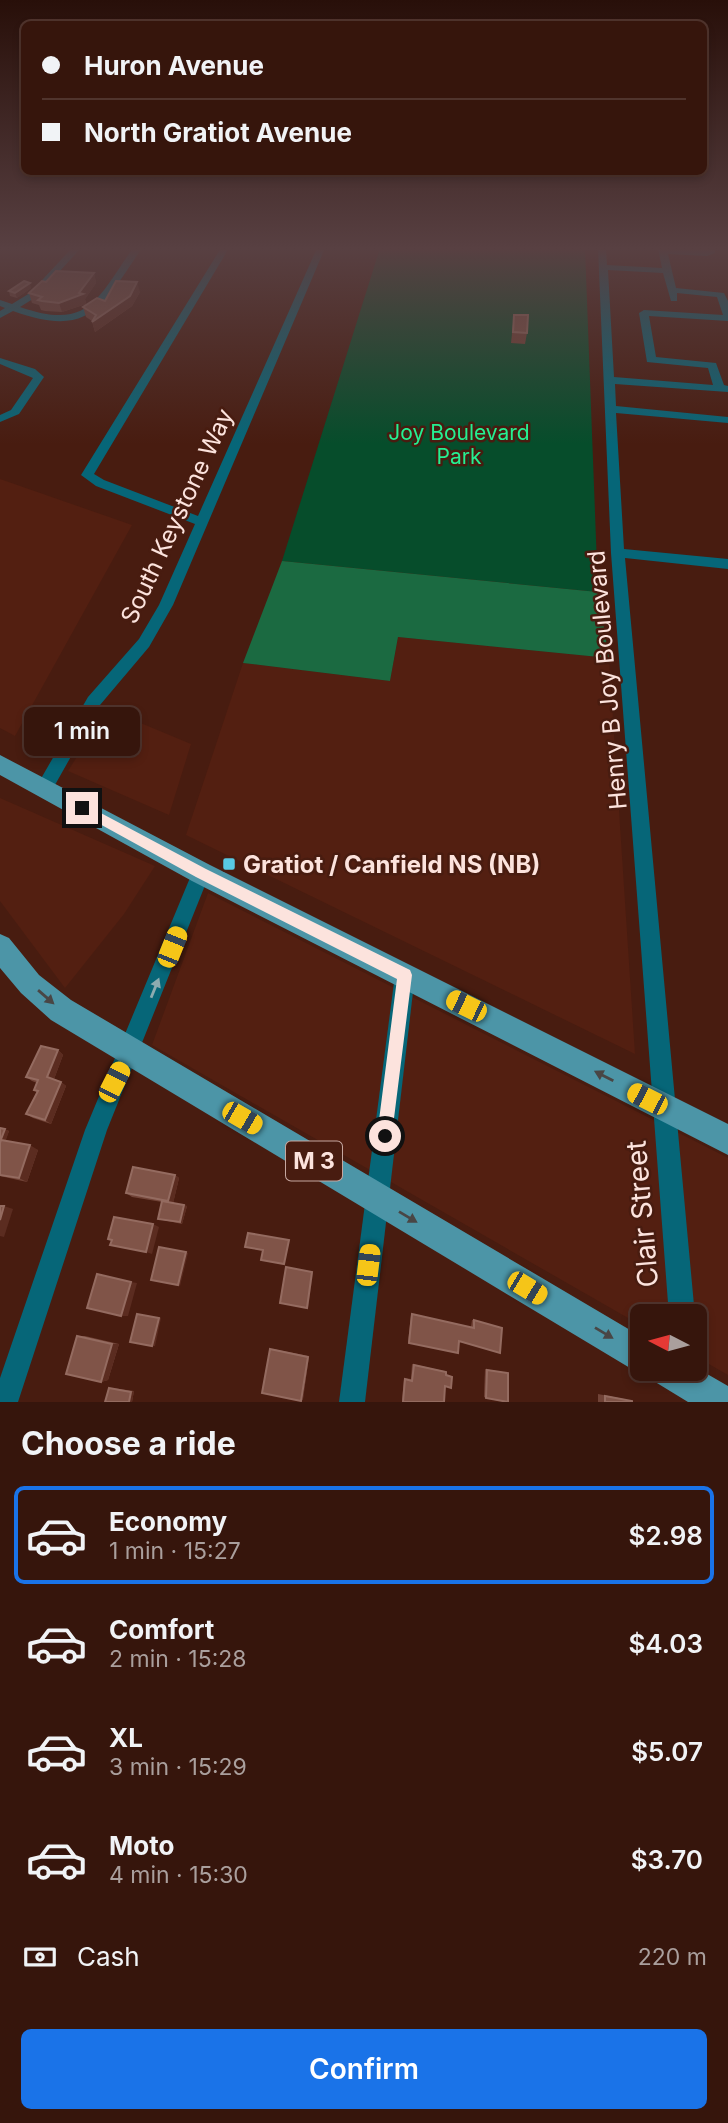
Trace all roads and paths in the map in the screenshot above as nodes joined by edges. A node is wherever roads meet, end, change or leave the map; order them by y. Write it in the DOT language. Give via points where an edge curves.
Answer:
graph roads {
  1 [pos="28,313"];
  2 [pos="84,313"];
  3 [pos="185,313"];
  4 [pos="293,313"];
  5 [pos="606,313"];
  6 [pos="644,313"];
  7 [pos="651,313"];
  8 [pos="678,315"];
  9 [pos="728,316"];
  10 [pos="0,361"];
  11 [pos="678,362"];
  12 [pos="609,380"];
  13 [pos="681,385"];
  14 [pos="723,389"];
  15 [pos="610,409"];
  16 [pos="0,419"];
  17 [pos="728,420"];
  18 [pos="202,522"];
  19 [pos="618,553"];
  20 [pos="728,564"];
  21 [pos="0,764"];
  22 [pos="45,787"];
  23 [pos="201,873"];
  24 [pos="0,947"];
  25 [pos="405,975"];
  26 [pos="130,1052"];
  27 [pos="665,1108"];
  28 [pos="728,1140"];
  29 [pos="376,1198"];
  30 [pos="681,1304"];
  31 [pos="630,1349"];
  32 [pos="684,1381"];
  33 [pos="5,1402"];
  34 [pos="352,1402"];
  35 [pos="721,1402"];
  1 -- 2 [label="street" via="73,320"];
  3 -- 18 [label="street" via="87,474"];
  4 -- 18 [label="street, South Keystone Way"];
  5 -- 12 [label="street, Henry B Joy Boulevard"];
  6 -- 11 [label="street" via="651,360"];
  7 -- 8 [label="street"];
  8 -- 9 [label="street"];
  10 -- 16 [label="street" via="40,377 15,412"];
  11 -- 13 [label="street"];
  11 -- 14 [label="street" via="712,365"];
  12 -- 13 [label="street"];
  12 -- 15 [label="street, Henry B Joy Boulevard"];
  13 -- 14 [label="street"];
  15 -- 17 [label="street"];
  15 -- 19 [label="street, Henry B Joy Boulevard"];
  18 -- 22 [label="street, South Keystone Way" via="155,626 94,701"];
  19 -- 20 [label="street"];
  19 -- 27 [label="street, Henry B Joy Boulevard"];
  21 -- 22 [label="main road"];
  22 -- 23 [label="main road"];
  23 -- 25 [label="main road"];
  26 -- 23 [label="street, one-way"];
  24 -- 26 [label="main road, M 3, one-way" via="30,984 59,1008"];
  27 -- 25 [label="main road, one-way"];
  25 -- 29 [label="street"];
  26 -- 29 [label="main road, M 3"];
  26 -- 33 [label="street" via="114,1082 76,1185"];
  27 -- 28 [label="main road"];
  27 -- 30 [label="street, Clair Street"];
  29 -- 31 [label="main road, M 3, one-way"];
  29 -- 34 [label="street"];
  32 -- 35 [label="main road"];
}
